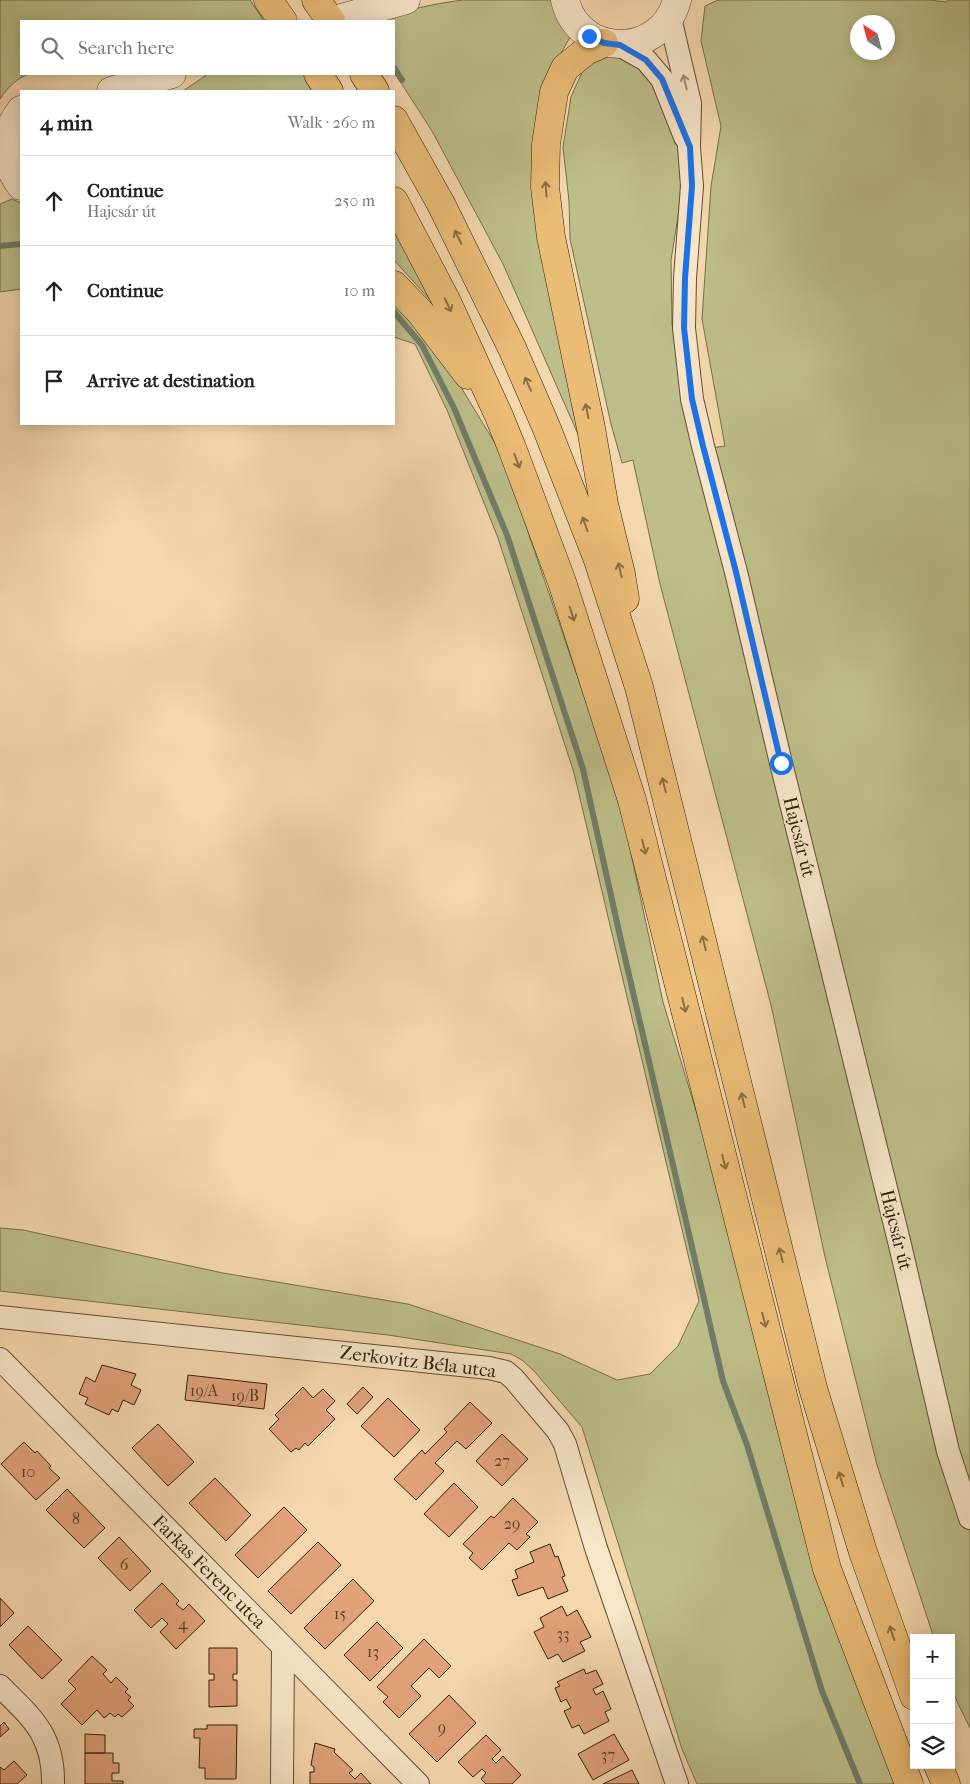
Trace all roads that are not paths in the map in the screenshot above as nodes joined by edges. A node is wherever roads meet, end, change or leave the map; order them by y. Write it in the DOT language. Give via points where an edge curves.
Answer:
graph roads {
  1 [pos="268,0"];
  2 [pos="316,0"];
  3 [pos="406,0"];
  4 [pos="562,4"];
  5 [pos="673,9"];
  6 [pos="282,20"];
  7 [pos="330,20"];
  8 [pos="334,20"];
  9 [pos="612,44"];
  10 [pos="168,75"];
  11 [pos="191,75"];
  12 [pos="319,75"];
  13 [pos="365,75"];
  14 [pos="115,90"];
  15 [pos="169,90"];
  16 [pos="328,90"];
  17 [pos="375,90"];
  18 [pos="20,111"];
  19 [pos="395,122"];
  20 [pos="690,147"];
  21 [pos="3,150"];
  22 [pos="20,185"];
  23 [pos="20,187"];
  24 [pos="0,194"];
  25 [pos="395,203"];
  26 [pos="395,286"];
  27 [pos="499,416"];
  28 [pos="639,687"];
  29 [pos="0,1317"];
  30 [pos="0,1359"];
  31 [pos="959,1452"];
  32 [pos="970,1518"];
  33 [pos="282,1647"];
  34 [pos="910,1685"];
  35 [pos="0,1686"];
  36 [pos="940,1769"];
  37 [pos="53,1784"];
  38 [pos="282,1784"];
  39 [pos="418,1784"];
  40 [pos="676,1784"];
  41 [pos="909,1784"];
  42 [pos="946,1784"];
  1 -- 6 [label="highway"];
  2 -- 7 [label="highway"];
  3 -- 8 [label="street"];
  4 -- 9 [label="street" via="589,36"];
  5 -- 9 [label="street" via="656,33 639,42"];
  20 -- 5 [label="street, Hajcsár út, one-way" via="690,102"];
  9 -- 20 [label="street, Hajcsár út" via="646,60 662,79"];
  28 -- 9 [label="highway, one-way" via="622,574 604,504 551,237 545,187 546,144 554,92 565,68 586,51"];
  10 -- 14 [label="street"];
  11 -- 15 [label="street"];
  12 -- 16 [label="highway"];
  13 -- 17 [label="highway"];
  18 -- 21 [label="street" via="14,118"];
  28 -- 19 [label="highway, one-way" via="598,560 547,429 481,282"];
  20 -- 31 [label="street, Hajcsár út" via="692,186 684,328 692,399 900,1245"];
  21 -- 22 [label="street"];
  23 -- 24 [label="street"];
  25 -- 27 [label="highway, one-way"];
  26 -- 27 [label="highway" via="420,312"];
  27 -- 41 [label="highway, one-way" via="562,582 632,800 827,1568"];
  34 -- 28 [label="highway, one-way" via="863,1552 813,1388"];
  29 -- 40 [label="street, Zerkovitz Béla utca" via="506,1372 558,1431 565,1444 596,1548"];
  30 -- 33 [label="street, Farkas Ferenc utca"];
  31 -- 32 [label="street, Hajcsár út"];
  33 -- 38 [label="street"];
  33 -- 39 [label="street, Farkas Ferenc utca"];
  35 -- 37 [label="street" via="43,1734 50,1750"];
  36 -- 42 [label="highway"];
}
